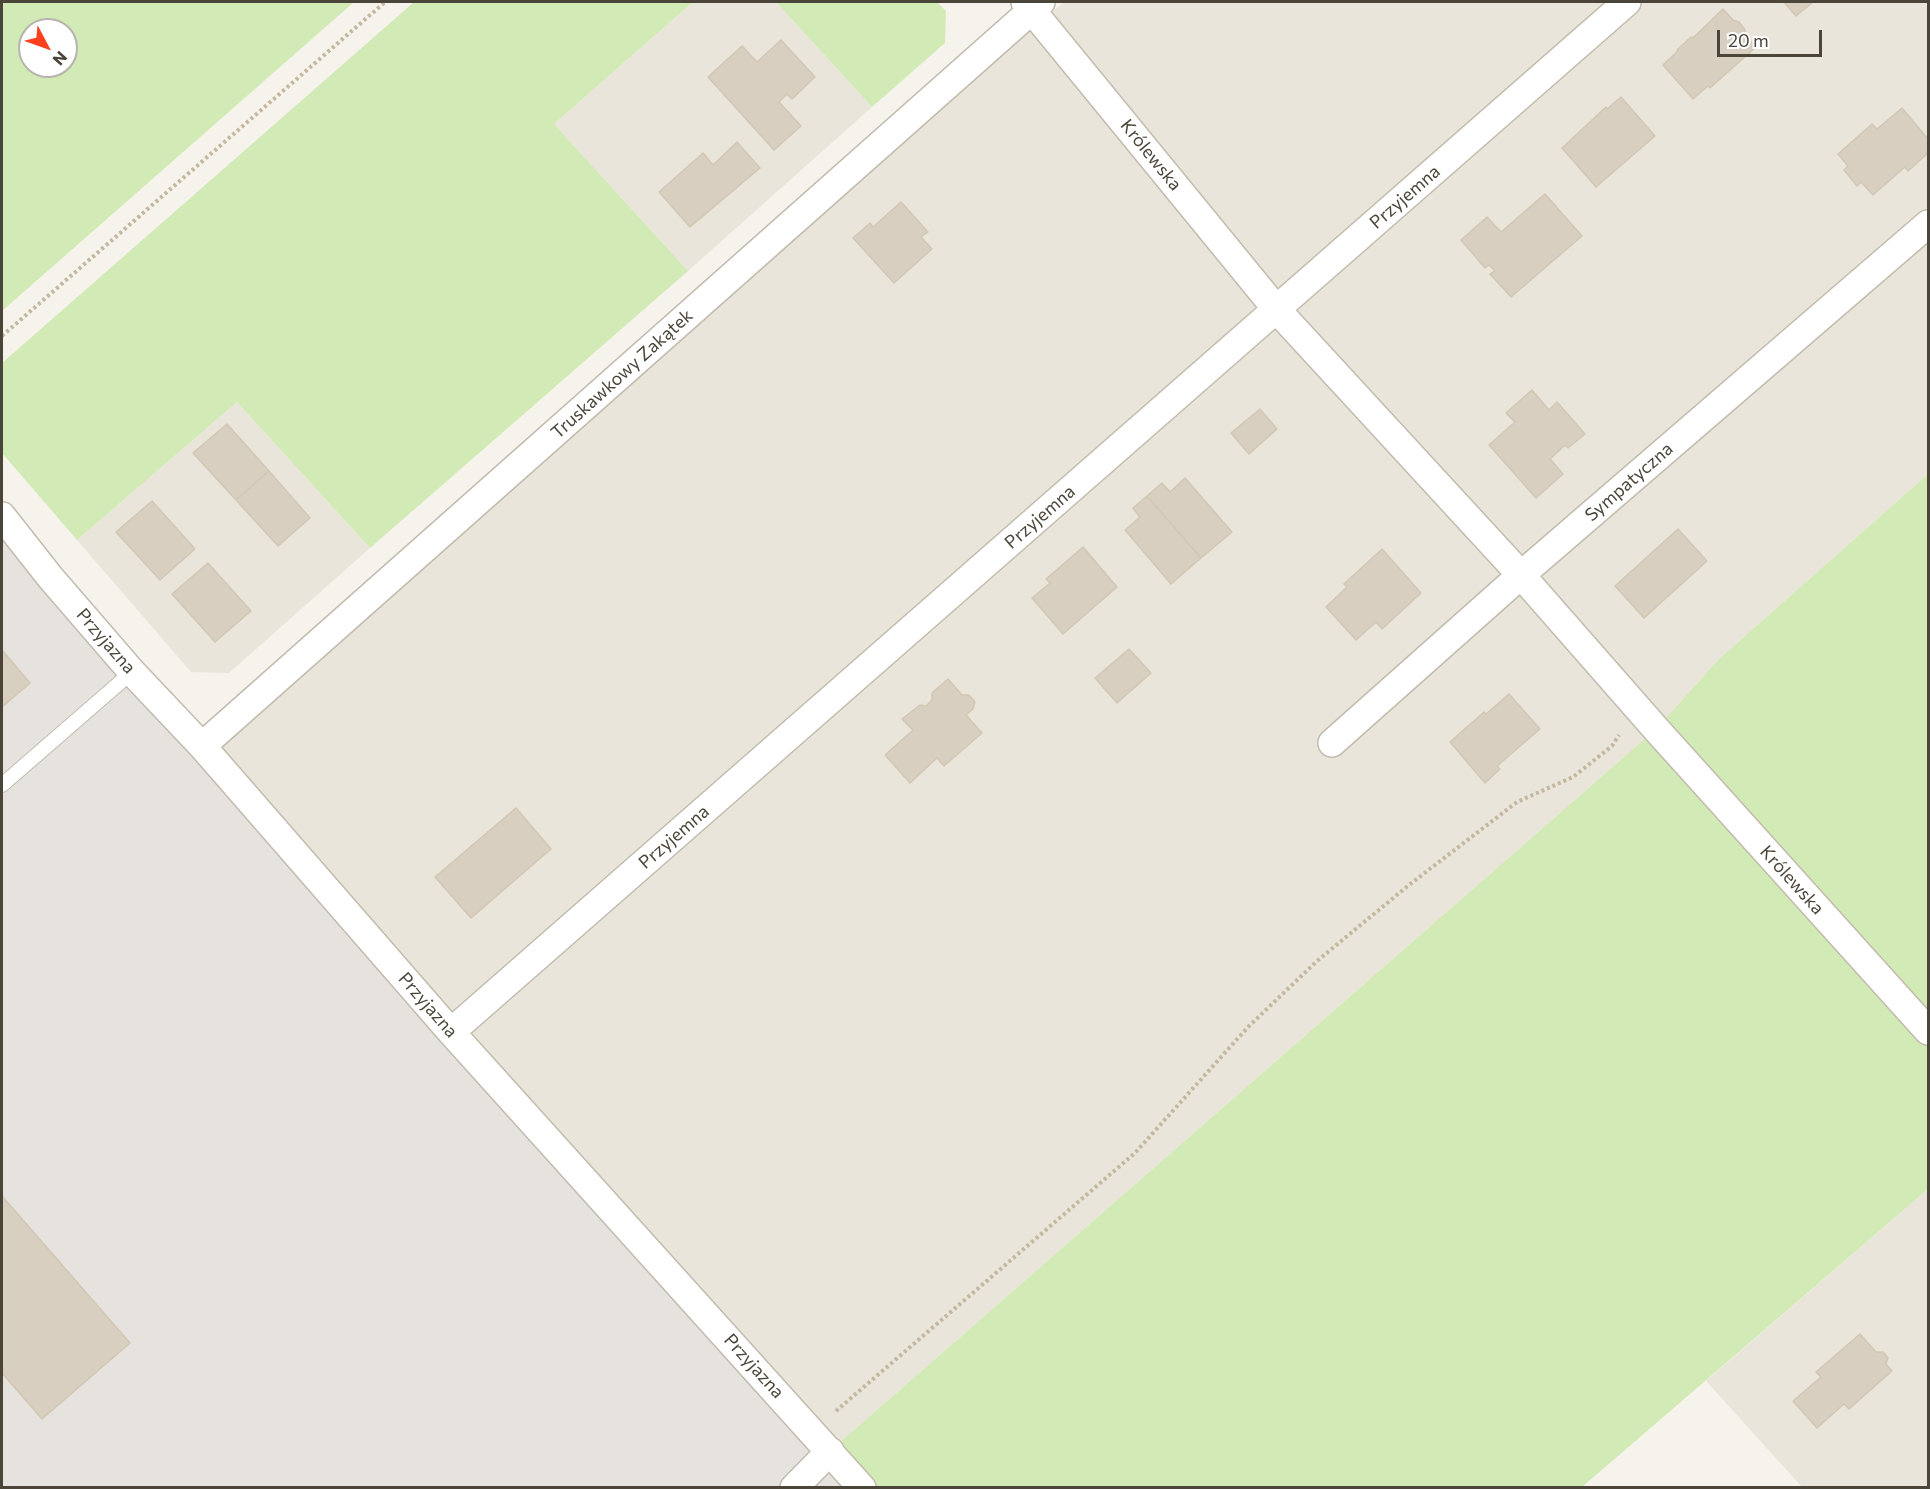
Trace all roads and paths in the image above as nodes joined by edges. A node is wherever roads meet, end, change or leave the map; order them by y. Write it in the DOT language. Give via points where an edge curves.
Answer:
graph roads {
  1 [pos="385,2"];
  2 [pos="1627,2"];
  3 [pos="1033,4"];
  4 [pos="1929,224"];
  5 [pos="1277,310"];
  6 [pos="2,336"];
  7 [pos="2,516"];
  8 [pos="1521,575"];
  9 [pos="132,672"];
  10 [pos="1636,706"];
  11 [pos="1332,744"];
  12 [pos="202,746"];
  13 [pos="2,784"];
  14 [pos="1929,1031"];
  15 [pos="451,1032"];
  16 [pos="811,1429"];
  17 [pos="830,1451"];
  18 [pos="794,1488"];
  19 [pos="862,1488"];
  1 -- 6 [label="path"];
  2 -- 5 [label="street, Przyjemna"];
  3 -- 5 [label="street, Królewska"];
  3 -- 12 [label="street, Truskawkowy Zakątek"];
  4 -- 8 [label="street, Sympatyczna"];
  5 -- 8 [label="street, Królewska"];
  5 -- 15 [label="street, Przyjemna"];
  7 -- 9 [label="street, Przyjazna"];
  8 -- 10 [label="street, Królewska"];
  8 -- 11 [label="street, Sympatyczna"];
  9 -- 12 [label="street, Przyjazna"];
  9 -- 13 [label="lane"];
  10 -- 14 [label="street, Królewska"];
  10 -- 16 [label="path" via="1612,746 1573,777 1516,802 1317,961 1248,1027 1135,1153 842,1407"];
  12 -- 15 [label="street, Przyjazna"];
  15 -- 16 [label="street, Przyjazna"];
  16 -- 17 [label="street, Przyjazna"];
  17 -- 18 [label="street"];
  17 -- 19 [label="street, Przyjazna"];
}
